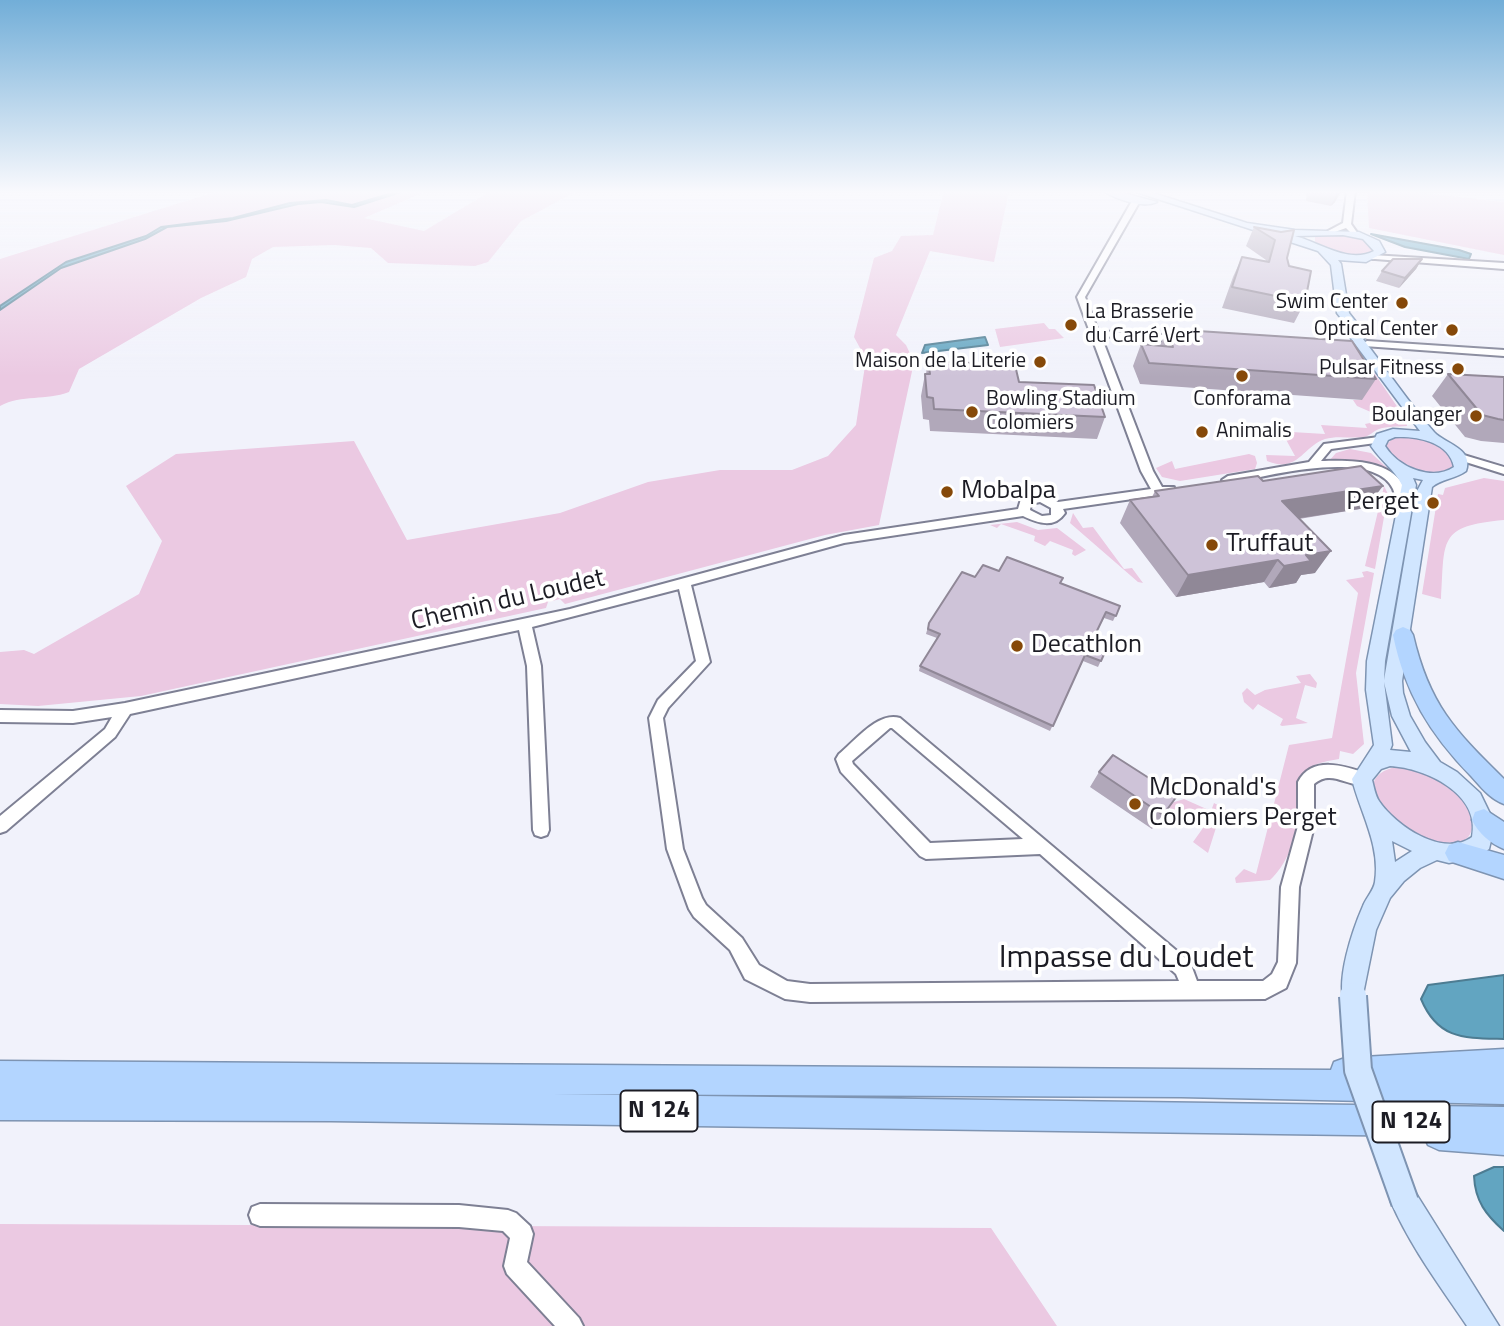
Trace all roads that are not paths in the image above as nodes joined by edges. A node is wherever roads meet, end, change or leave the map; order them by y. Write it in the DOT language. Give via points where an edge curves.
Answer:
graph roads {
  1 [pos="1104,253"];
  2 [pos="1325,253"];
  3 [pos="1332,253"];
  4 [pos="1379,253"];
  5 [pos="1406,253"];
  6 [pos="1375,257"];
  7 [pos="1360,259"];
  8 [pos="1436,261"];
  9 [pos="1504,266"];
  10 [pos="1339,290"];
  11 [pos="1094,333"];
  12 [pos="1194,340"];
  13 [pos="1366,347"];
  14 [pos="1350,350"];
  15 [pos="1504,353"];
  16 [pos="1415,418"];
  17 [pos="1409,433"];
  18 [pos="1435,440"];
  19 [pos="1380,446"];
  20 [pos="1458,463"];
  21 [pos="1300,468"];
  22 [pos="1401,468"];
  23 [pos="1504,473"];
  24 [pos="1434,477"];
  25 [pos="1210,483"];
  26 [pos="1185,488"];
  27 [pos="1158,492"];
  28 [pos="1056,506"];
  29 [pos="1024,512"];
  30 [pos="1402,513"];
  31 [pos="684,583"];
  32 [pos="525,624"];
  33 [pos="1403,635"];
  34 [pos="125,709"];
  35 [pos="0,716"];
  36 [pos="1433,767"];
  37 [pos="1368,771"];
  38 [pos="1504,794"];
  39 [pos="1373,812"];
  40 [pos="1484,820"];
  41 [pos="0,826"];
  42 [pos="541,830"];
  43 [pos="1504,838"];
  44 [pos="1043,846"];
  45 [pos="1446,852"];
  46 [pos="1504,867"];
  47 [pos="1386,885"];
  48 [pos="1191,992"];
  49 [pos="1504,1064"];
  50 [pos="0,1076"];
  51 [pos="1181,1082"];
  52 [pos="1504,1089"];
  53 [pos="0,1105"];
  54 [pos="1318,1122"];
  55 [pos="1504,1122"];
  56 [pos="1504,1139"];
  57 [pos="260,1215"];
  58 [pos="570,1326"];
  59 [pos="1484,1326"];
  1 -- 11 [label="street" via="1083,288"];
  2 -- 10 [label="main road" via="1336,264"];
  3 -- 7 [label="main road"];
  4 -- 6 [label="main road"];
  5 -- 8 [label="street"];
  6 -- 7 [label="main road"];
  6 -- 8 [label="street"];
  7 -- 10 [label="main road" via="1345,271"];
  8 -- 9 [label="street"];
  10 -- 13 [label="main road" via="1350,329"];
  11 -- 12 [label="street"];
  11 -- 27 [label="street"];
  13 -- 14 [label="street"];
  13 -- 15 [label="street"];
  13 -- 16 [label="main road"];
  16 -- 17 [label="main road" via="1416,427"];
  16 -- 18 [label="main road"];
  17 -- 18 [label="main road"];
  17 -- 19 [label="main road" via="1387,434"];
  18 -- 20 [label="main road"];
  19 -- 21 [label="street" via="1328,446 1313,464"];
  19 -- 22 [label="main road"];
  20 -- 23 [label="street"];
  20 -- 24 [label="main road" via="1449,476"];
  21 -- 25 [label="street"];
  21 -- 30 [label="street" via="1342,463 1374,468 1398,487"];
  22 -- 24 [label="main road"];
  22 -- 30 [label="main road" via="1409,485"];
  24 -- 33 [label="main road" via="1423,493"];
  26 -- 27 [label="street"];
  27 -- 28 [label="street"];
  28 -- 29 [label="street" via="1032,498 1024,502"];
  28 -- 29 [label="street" via="1059,513 1051,520"];
  29 -- 31 [label="street, Chemin du Loudet" via="844,539"];
  30 -- 37 [label="main road" via="1376,661 1382,745"];
  31 -- 32 [label="street, Chemin du Loudet"];
  31 -- 48 [label="street, Impasse du Loudet" via="704,662 663,704 656,718 675,849 700,911 727,933 752,972 785,990 810,993"];
  32 -- 34 [label="street, Chemin du Loudet"];
  32 -- 42 [label="street" via="534,666"];
  33 -- 36 [label="main road" via="1393,681 1396,702 1408,733"];
  33 -- 38 [label="highway" via="1420,699 1435,722"];
  34 -- 35 [label="street, Chemin du Loudet" via="73,717"];
  34 -- 41 [label="street" via="110,733"];
  36 -- 37 [label="main road" via="1400,758"];
  36 -- 40 [label="main road" via="1471,796"];
  37 -- 39 [label="main road" via="1366,801"];
  37 -- 48 [label="street, Impasse du Loudet" via="1328,770 1317,772 1306,782 1306,826 1290,887 1289,951 1279,981 1253,992"];
  39 -- 45 [label="main road" via="1400,836"];
  39 -- 47 [label="main road" via="1384,848"];
  40 -- 43 [label="highway"];
  40 -- 45 [label="main road" via="1483,839 1477,846"];
  44 -- 44 [label="street" via="926,851 846,767 845,759 887,722 895,722"];
  44 -- 48 [label="street" via="1184,968"];
  45 -- 46 [label="highway"];
  45 -- 47 [label="main road" via="1403,867"];
  47 -- 59 [label="main road, bridge" via="1372,907 1357,959 1353,996 1358,1069 1405,1202"];
  49 -- 51 [label="highway"];
  50 -- 51 [label="highway, N 124"];
  51 -- 52 [label="highway, N 124"];
  53 -- 54 [label="highway, N 124"];
  54 -- 55 [label="highway, N 124"];
  54 -- 56 [label="highway"];
  57 -- 58 [label="street" via="459,1216 508,1221 522,1234 515,1266"];
}
